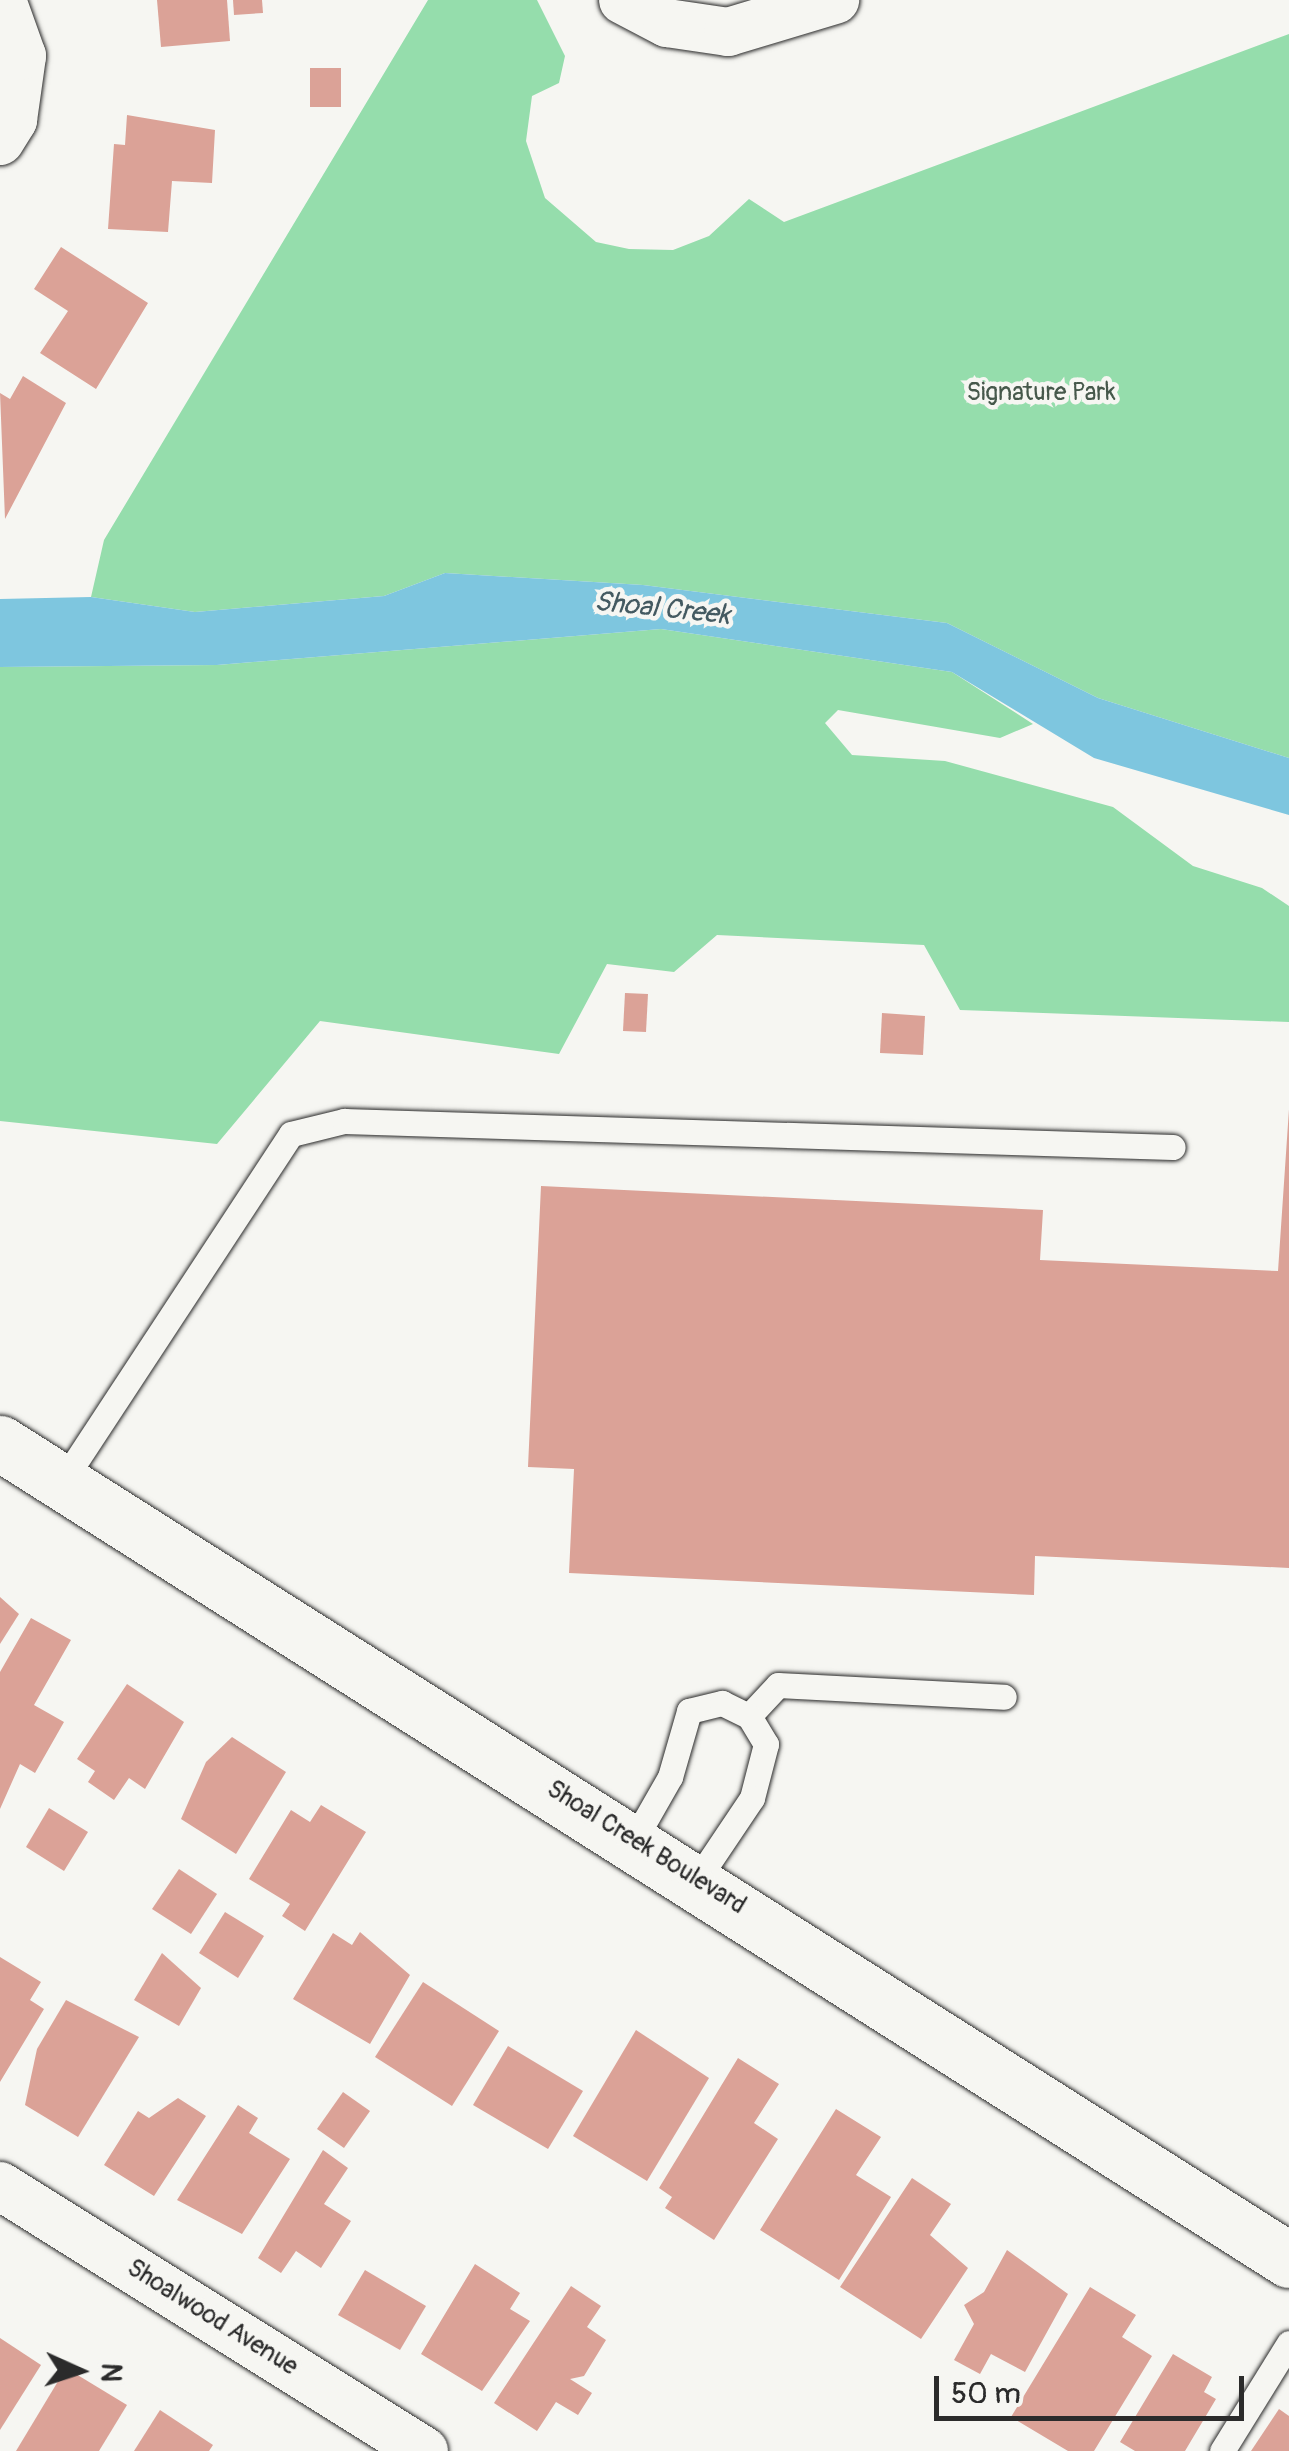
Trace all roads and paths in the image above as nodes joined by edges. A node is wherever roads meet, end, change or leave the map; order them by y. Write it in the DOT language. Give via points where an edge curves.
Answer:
graph roads {
  1 [pos="2,0"];
  2 [pos="623,0"];
  3 [pos="835,0"];
  4 [pos="0,141"];
  5 [pos="1174,1146"];
  6 [pos="0,1443"];
  7 [pos="63,1482"];
  8 [pos="1004,1697"];
  9 [pos="749,1716"];
  10 [pos="634,1840"];
  11 [pos="697,1880"];
  12 [pos="0,2186"];
  13 [pos="1289,2260"];
  14 [pos="1289,2343"];
  15 [pos="424,2451"];
  16 [pos="1222,2451"];
  1 -- 4 [label="street" via="22,56 13,120"];
  2 -- 3 [label="street" via="668,23 728,32"];
  5 -- 7 [label="lane" via="344,1121 291,1134"];
  6 -- 7 [label="street, Shoal Creek Boulevard"];
  7 -- 10 [label="street, Shoal Creek Boulevard"];
  8 -- 9 [label="lane" via="778,1685"];
  9 -- 10 [label="lane" via="722,1703 689,1711 678,1750"];
  9 -- 11 [label="lane" via="766,1744 752,1798"];
  10 -- 11 [label="street, Shoal Creek Boulevard"];
  11 -- 13 [label="street, Shoal Creek Boulevard"];
  12 -- 15 [label="street, Shoalwood Avenue"];
  14 -- 16 [label="lane"];
}
